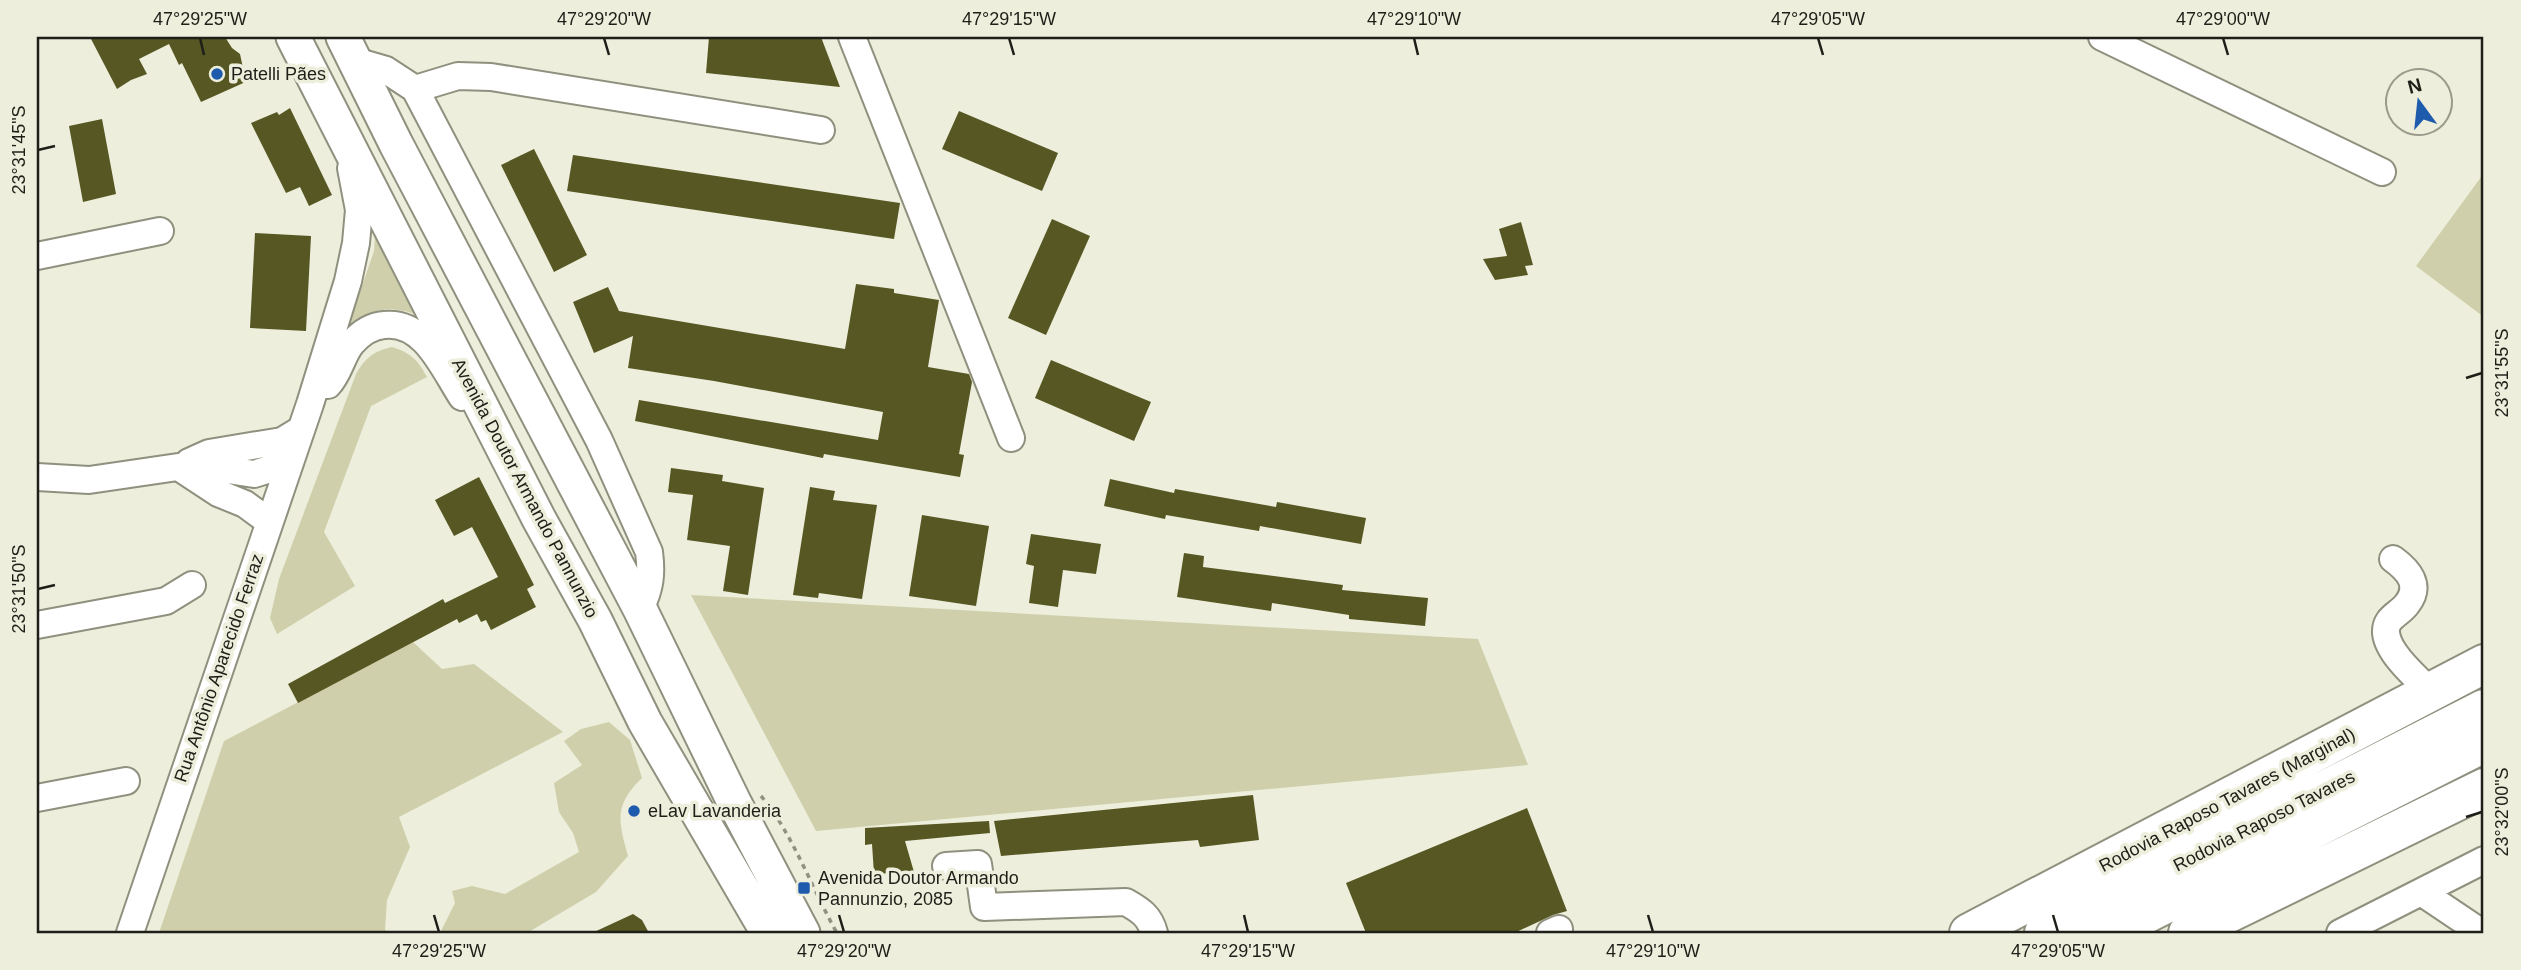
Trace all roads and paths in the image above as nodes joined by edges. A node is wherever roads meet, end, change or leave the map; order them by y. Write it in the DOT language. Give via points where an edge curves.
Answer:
graph roads {
  1 [pos="293,37"];
  2 [pos="852,37"];
  3 [pos="2102,37"];
  4 [pos="349,49"];
  5 [pos="415,89"];
  6 [pos="821,131"];
  7 [pos="344,135"];
  8 [pos="2382,172"];
  9 [pos="160,231"];
  10 [pos="37,256"];
  11 [pos="310,404"];
  12 [pos="300,430"];
  13 [pos="1010,438"];
  14 [pos="289,463"];
  15 [pos="178,467"];
  16 [pos="37,477"];
  17 [pos="271,513"];
  18 [pos="540,519"];
  19 [pos="2393,559"];
  20 [pos="192,585"];
  21 [pos="640,609"];
  22 [pos="37,625"];
  23 [pos="657,641"];
  24 [pos="612,656"];
  25 [pos="2484,664"];
  26 [pos="678,686"];
  27 [pos="2432,693"];
  28 [pos="634,701"];
  29 [pos="2484,709"];
  30 [pos="2484,743"];
  31 [pos="126,781"];
  32 [pos="2484,788"];
  33 [pos="37,798"];
  34 [pos="735,804"];
  35 [pos="711,835"];
  36 [pos="2484,860"];
  37 [pos="946,866"];
  38 [pos="2421,892"];
  39 [pos="2008,914"];
  40 [pos="130,933"];
  41 [pos="768,933"];
  42 [pos="803,933"];
  43 [pos="1154,933"];
  44 [pos="1946,933"];
  45 [pos="1969,933"];
  46 [pos="2044,933"];
  47 [pos="2108,933"];
  48 [pos="2188,933"];
  49 [pos="2340,933"];
  50 [pos="2482,933"];
  1 -- 7 [label="main road, Avenida Doutor Armando Pannunzio"];
  2 -- 13 [label="street"];
  3 -- 8 [label="street"];
  4 -- 5 [label="street"];
  4 -- 21 [label="main road"];
  5 -- 6 [label="street" via="458,76 491,77"];
  5 -- 21 [label="street" via="599,440 649,552 649,590"];
  7 -- 11 [label="street, Rua Antônio Aparecido Ferraz" via="359,210 356,243"];
  7 -- 18 [label="main road, Avenida Doutor Armando Pannunzio"];
  9 -- 10 [label="street"];
  11 -- 12 [label="street, Rua Antônio Aparecido Ferraz"];
  11 -- 18 [label="street, Rua Antônio Aparecido Ferraz" via="332,381 359,336 391,324 411,329 428,345"];
  12 -- 14 [label="street, Rua Antônio Aparecido Ferraz"];
  12 -- 15 [label="street" via="282,441 209,453"];
  14 -- 15 [label="street" via="254,474"];
  14 -- 17 [label="street, Rua Antônio Aparecido Ferraz"];
  15 -- 16 [label="street" via="89,480"];
  15 -- 17 [label="street" via="218,481"];
  17 -- 40 [label="street, Rua Antônio Aparecido Ferraz"];
  18 -- 24 [label="main road, Avenida Doutor Armando Pannunzio"];
  19 -- 27 [label="street" via="2409,571 2413,587 2408,604 2390,618 2386,633 2393,650"];
  20 -- 22 [label="street" via="166,601"];
  21 -- 23 [label="main road"];
  23 -- 24 [label="main road" via="645,657"];
  23 -- 26 [label="main road"];
  24 -- 28 [label="main road, Avenida Doutor Armando Pannunzio"];
  25 -- 27 [label="highway, Rodovia Raposo Tavares (Marginal)"];
  26 -- 28 [label="main road" via="666,682 653,685"];
  26 -- 34 [label="main road"];
  27 -- 39 [label="highway, Rodovia Raposo Tavares (Marginal)"];
  28 -- 35 [label="main road, Avenida Doutor Armando Pannunzio"];
  29 -- 46 [label="highway, Rodovia Raposo Tavares"];
  30 -- 47 [label="highway, Rodovia Raposo Tavares"];
  31 -- 33 [label="street"];
  32 -- 48 [label="highway"];
  34 -- 35 [label="street"];
  34 -- 42 [label="main road"];
  35 -- 41 [label="main road, Avenida Doutor Armando Pannunzio"];
  36 -- 38 [label="street"];
  37 -- 43 [label="street" via="978,864 984,907 1126,902 1143,912"];
  38 -- 49 [label="street"];
  38 -- 50 [label="street"];
  39 -- 44 [label="highway"];
  39 -- 45 [label="highway, Rodovia Raposo Tavares (Marginal)"];
}
